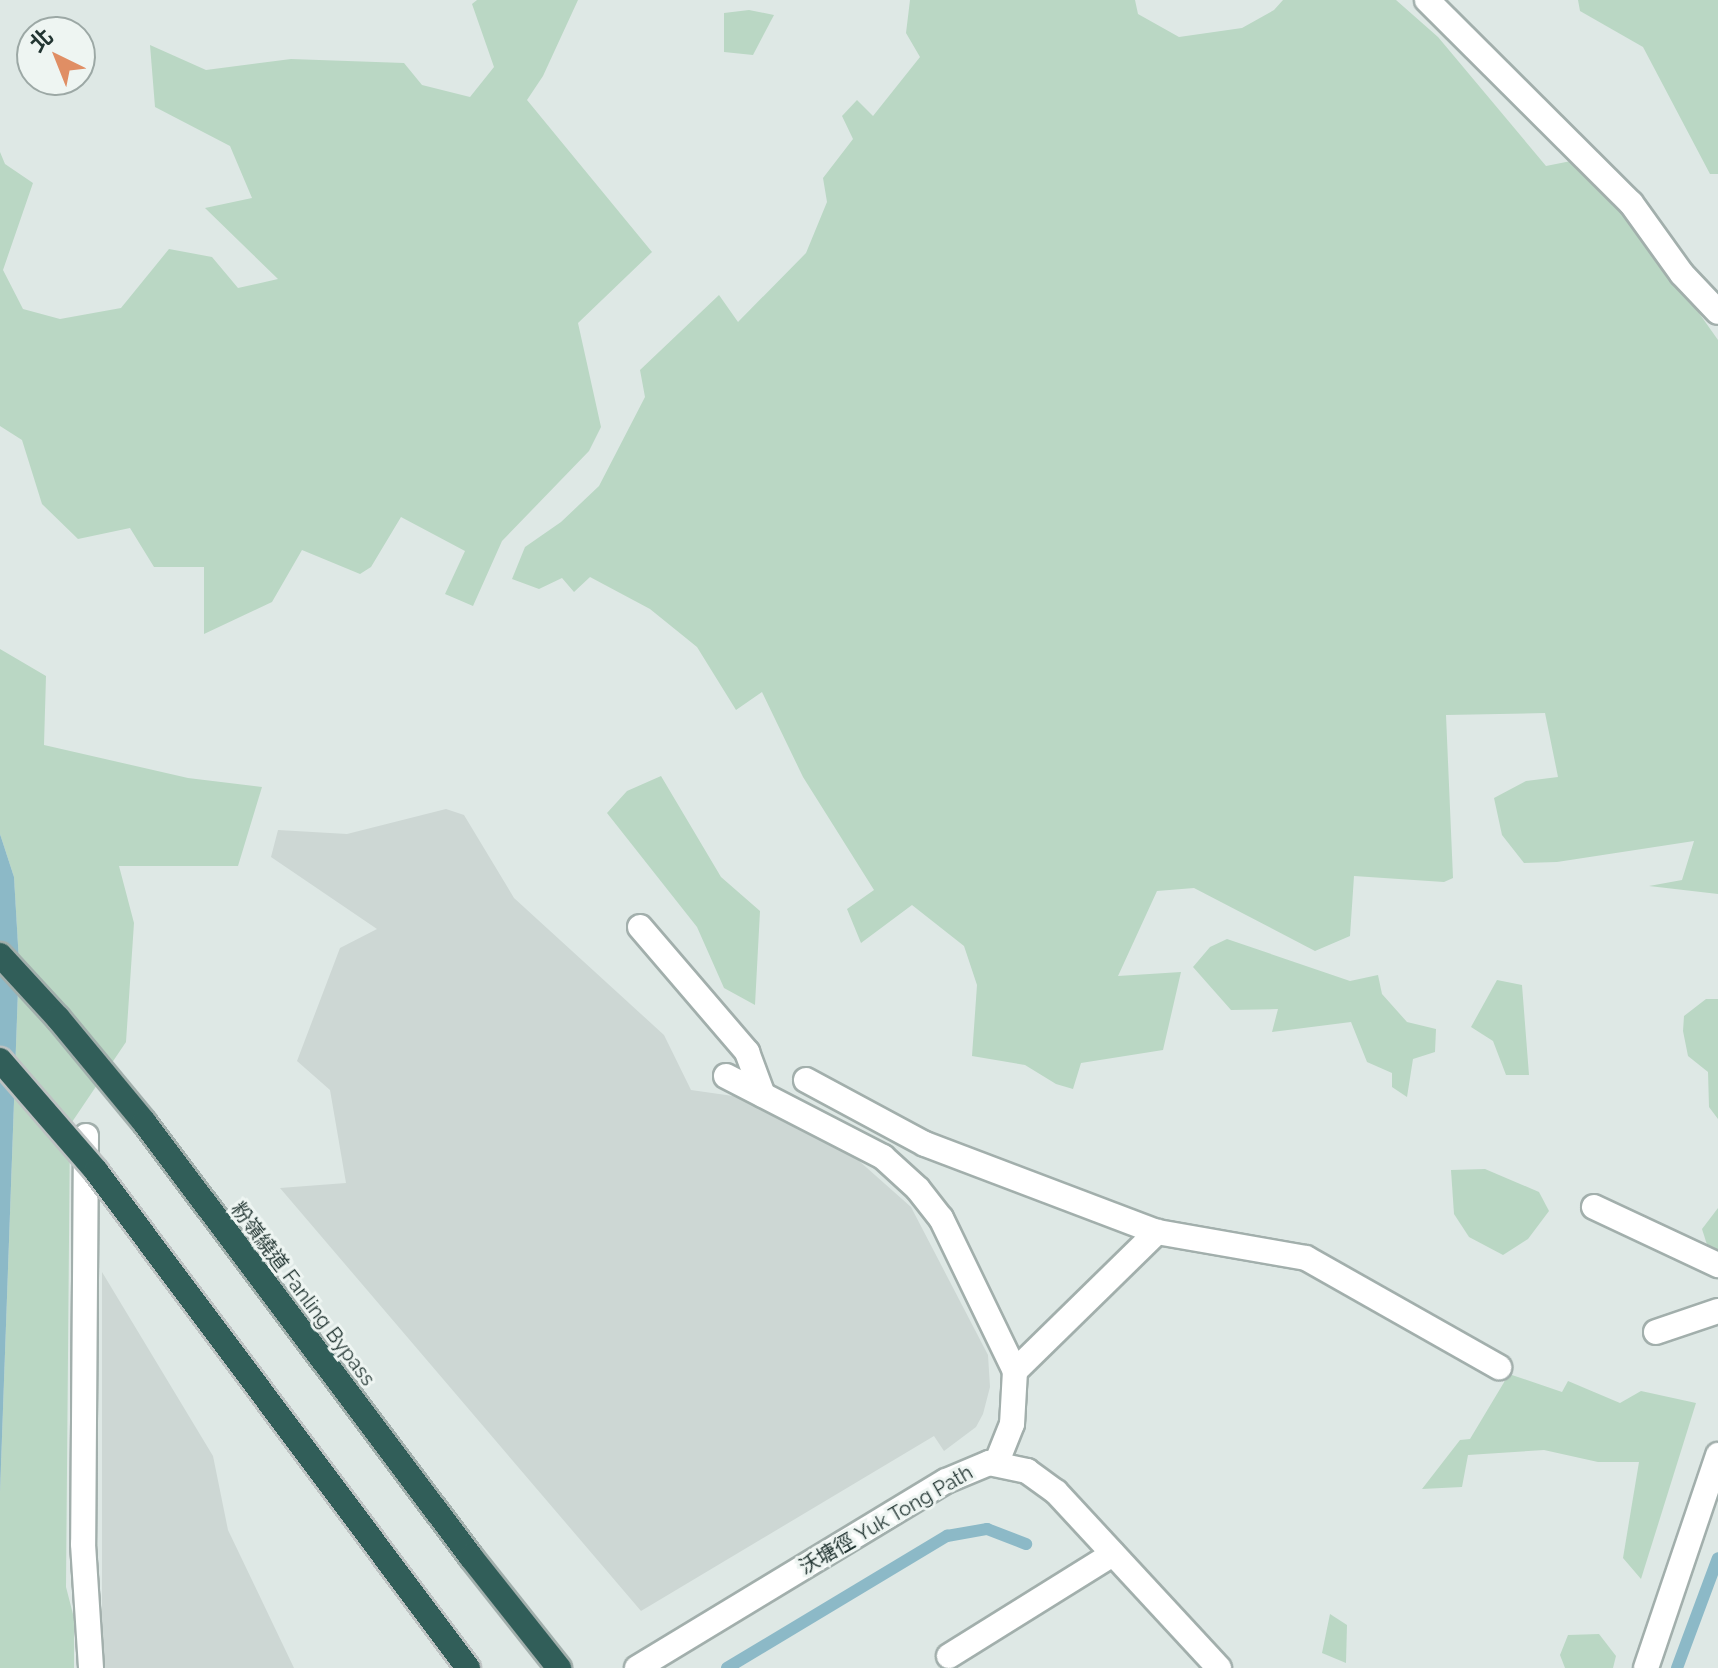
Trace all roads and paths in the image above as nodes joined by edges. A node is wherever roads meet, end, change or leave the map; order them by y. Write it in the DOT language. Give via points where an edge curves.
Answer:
graph roads {
  1 [pos="1429,1"];
  2 [pos="1718,312"];
  3 [pos="640,927"];
  4 [pos="0,955"];
  5 [pos="0,1060"];
  6 [pos="726,1076"];
  7 [pos="806,1080"];
  8 [pos="763,1095"];
  9 [pos="86,1136"];
  10 [pos="1594,1207"];
  11 [pos="1157,1232"];
  12 [pos="1718,1265"];
  13 [pos="1718,1311"];
  14 [pos="1656,1332"];
  15 [pos="1499,1367"];
  16 [pos="1015,1371"];
  17 [pos="1718,1455"];
  18 [pos="996,1464"];
  19 [pos="1113,1554"];
  20 [pos="949,1656"];
  21 [pos="91,1668"];
  22 [pos="468,1668"];
  23 [pos="559,1668"];
  24 [pos="637,1668"];
  25 [pos="1219,1668"];
  26 [pos="1646,1668"];
  1 -- 2 [label="street" via="1631,203 1682,274"];
  3 -- 8 [label="street" via="747,1052"];
  4 -- 23 [label="highway, 粉嶺繞道 Fanling Bypass" via="144,1122"];
  5 -- 22 [label="highway, bridge" via="96,1171"];
  6 -- 8 [label="street"];
  7 -- 11 [label="street" via="925,1144"];
  8 -- 16 [label="street" via="883,1157 918,1189 941,1218"];
  9 -- 21 [label="street" via="83,1544"];
  10 -- 12 [label="street"];
  11 -- 15 [label="street" via="1306,1258"];
  11 -- 16 [label="street"];
  13 -- 14 [label="street"];
  16 -- 18 [label="street" via="1012,1424"];
  17 -- 26 [label="street"];
  18 -- 19 [label="street, 沃塘徑 Yuk Tong Path" via="1027,1471 1056,1492"];
  18 -- 24 [label="street, 沃塘徑 Yuk Tong Path" via="946,1481"];
  19 -- 20 [label="street"];
  19 -- 25 [label="street, 沃塘徑 Yuk Tong Path"];
}
